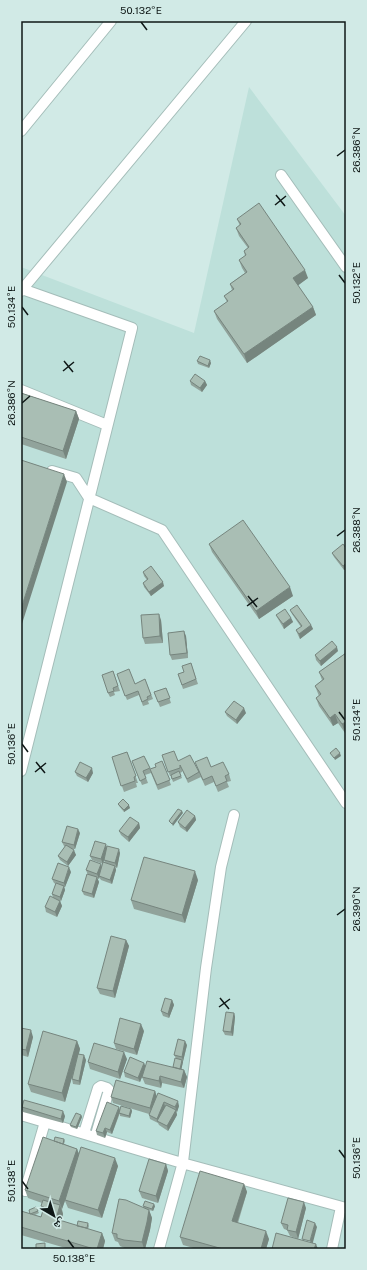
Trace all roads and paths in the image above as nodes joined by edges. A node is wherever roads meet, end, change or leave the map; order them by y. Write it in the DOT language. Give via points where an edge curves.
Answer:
graph roads {
  1 [pos="111,21"];
  2 [pos="246,21"];
  3 [pos="21,131"];
  4 [pos="281,175"];
  5 [pos="346,267"];
  6 [pos="22,290"];
  7 [pos="21,390"];
  8 [pos="108,424"];
  9 [pos="42,468"];
  10 [pos="89,498"];
  11 [pos="21,771"];
  12 [pos="346,803"];
  13 [pos="234,815"];
  14 [pos="21,1115"];
  15 [pos="45,1122"];
  16 [pos="84,1134"];
  17 [pos="95,1137"];
  18 [pos="182,1163"];
  19 [pos="25,1192"];
  20 [pos="344,1208"];
  21 [pos="158,1249"];
  22 [pos="332,1249"];
  1 -- 3 [label="street"];
  2 -- 6 [label="street"];
  4 -- 5 [label="street"];
  6 -- 8 [label="street" via="132,328"];
  7 -- 8 [label="street"];
  8 -- 10 [label="street"];
  9 -- 10 [label="street" via="76,478"];
  10 -- 11 [label="street"];
  10 -- 12 [label="street" via="162,530"];
  13 -- 18 [label="street" via="221,867"];
  14 -- 15 [label="street"];
  15 -- 16 [label="street"];
  15 -- 19 [label="street"];
  16 -- 17 [label="street"];
  16 -- 17 [label="street" via="98,1088 101,1086 109,1090"];
  17 -- 18 [label="street"];
  18 -- 20 [label="street"];
  18 -- 21 [label="street"];
  20 -- 22 [label="street"];
}
